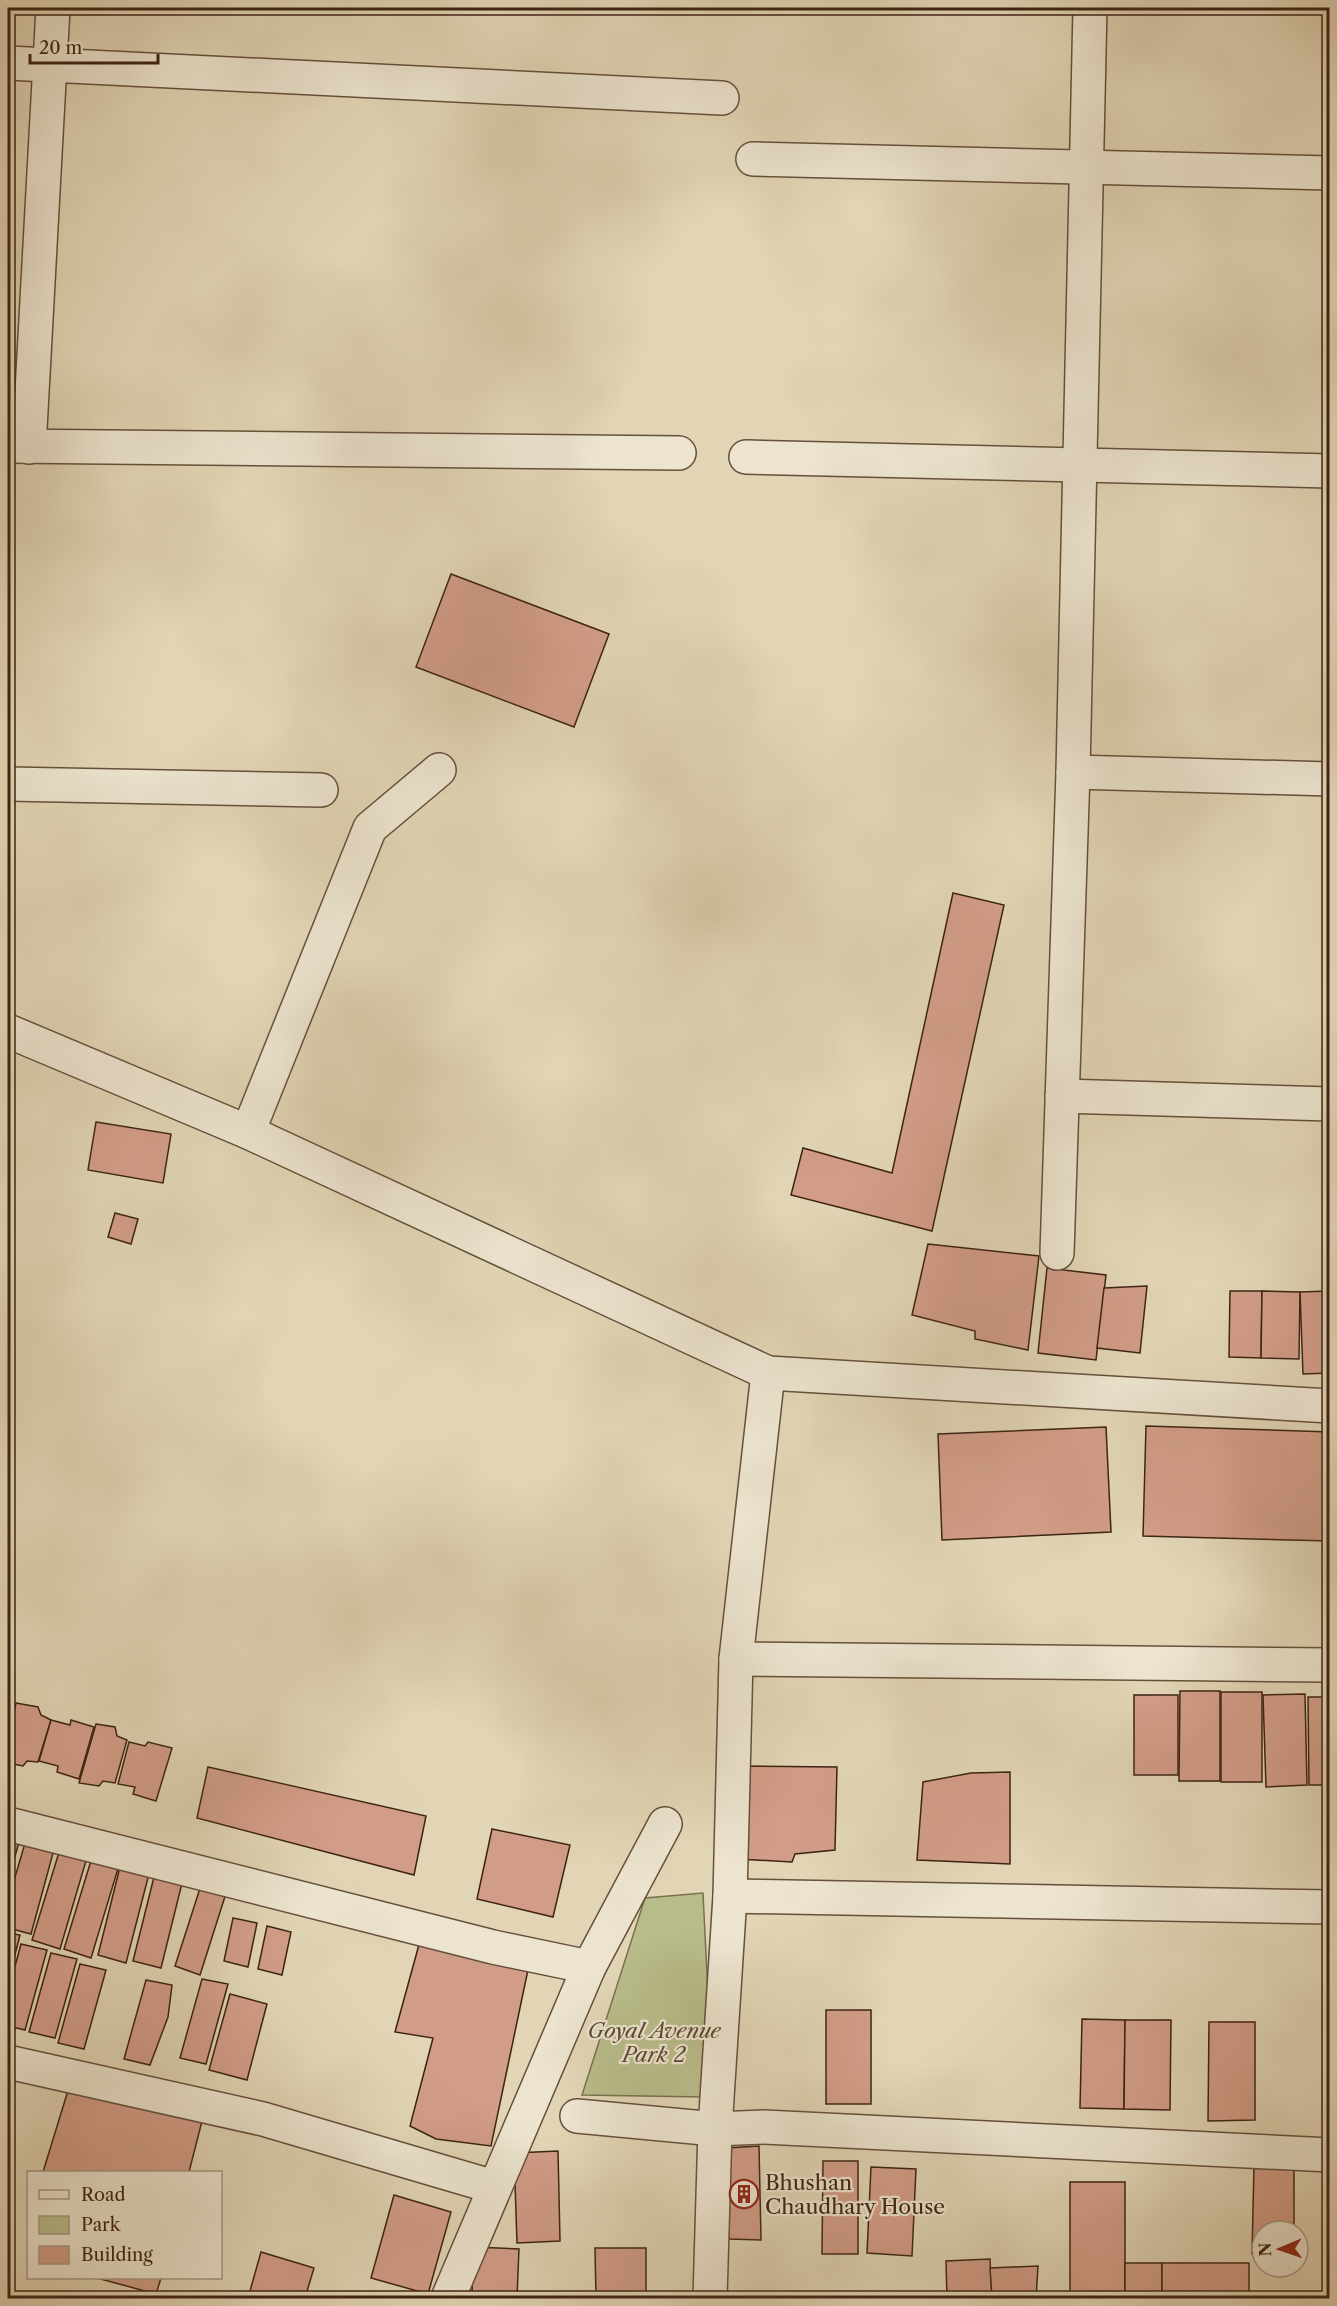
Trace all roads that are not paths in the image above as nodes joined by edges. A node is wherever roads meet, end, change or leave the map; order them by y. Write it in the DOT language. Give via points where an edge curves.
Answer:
graph roads {
  1 [pos="53,8"];
  2 [pos="1090,8"];
  3 [pos="8,63"];
  4 [pos="51,64"];
  5 [pos="722,98"];
  6 [pos="753,159"];
  7 [pos="1088,166"];
  8 [pos="1329,173"];
  9 [pos="18,446"];
  10 [pos="679,453"];
  11 [pos="746,457"];
  12 [pos="1078,465"];
  13 [pos="1329,471"];
  14 [pos="439,770"];
  15 [pos="1073,772"];
  16 [pos="1329,779"];
  17 [pos="8,784"];
  18 [pos="321,790"];
  19 [pos="8,1031"];
  20 [pos="1062,1096"];
  21 [pos="1329,1104"];
  22 [pos="248,1132"];
  23 [pos="1057,1253"];
  24 [pos="768,1373"];
  25 [pos="1329,1406"];
  26 [pos="736,1659"];
  27 [pos="1329,1665"];
  28 [pos="8,1824"];
  29 [pos="664,1824"];
  30 [pos="730,1896"];
  31 [pos="1329,1907"];
  32 [pos="589,1967"];
  33 [pos="8,2062"];
  34 [pos="577,2116"];
  35 [pos="715,2129"];
  36 [pos="1329,2155"];
  37 [pos="494,2187"];
  38 [pos="448,2298"];
  39 [pos="710,2298"];
  1 -- 4 [label="street"];
  2 -- 7 [label="street"];
  3 -- 4 [label="street"];
  4 -- 5 [label="street"];
  4 -- 9 [label="street"];
  6 -- 7 [label="street"];
  7 -- 8 [label="street"];
  7 -- 12 [label="street"];
  9 -- 10 [label="street"];
  11 -- 12 [label="street"];
  12 -- 13 [label="street"];
  12 -- 15 [label="street"];
  14 -- 22 [label="street" via="370,828"];
  15 -- 16 [label="street"];
  15 -- 20 [label="street"];
  17 -- 18 [label="street"];
  19 -- 22 [label="street"];
  20 -- 21 [label="street"];
  20 -- 23 [label="street"];
  22 -- 24 [label="street"];
  24 -- 25 [label="street"];
  24 -- 26 [label="street"];
  26 -- 27 [label="street"];
  26 -- 30 [label="street"];
  28 -- 32 [label="street" via="493,1947"];
  29 -- 32 [label="street"];
  30 -- 31 [label="street"];
  30 -- 35 [label="street"];
  32 -- 37 [label="street"];
  33 -- 37 [label="street" via="263,2119"];
  34 -- 35 [label="street"];
  35 -- 36 [label="street" via="764,2127"];
  35 -- 39 [label="street"];
  37 -- 38 [label="street"];
}
